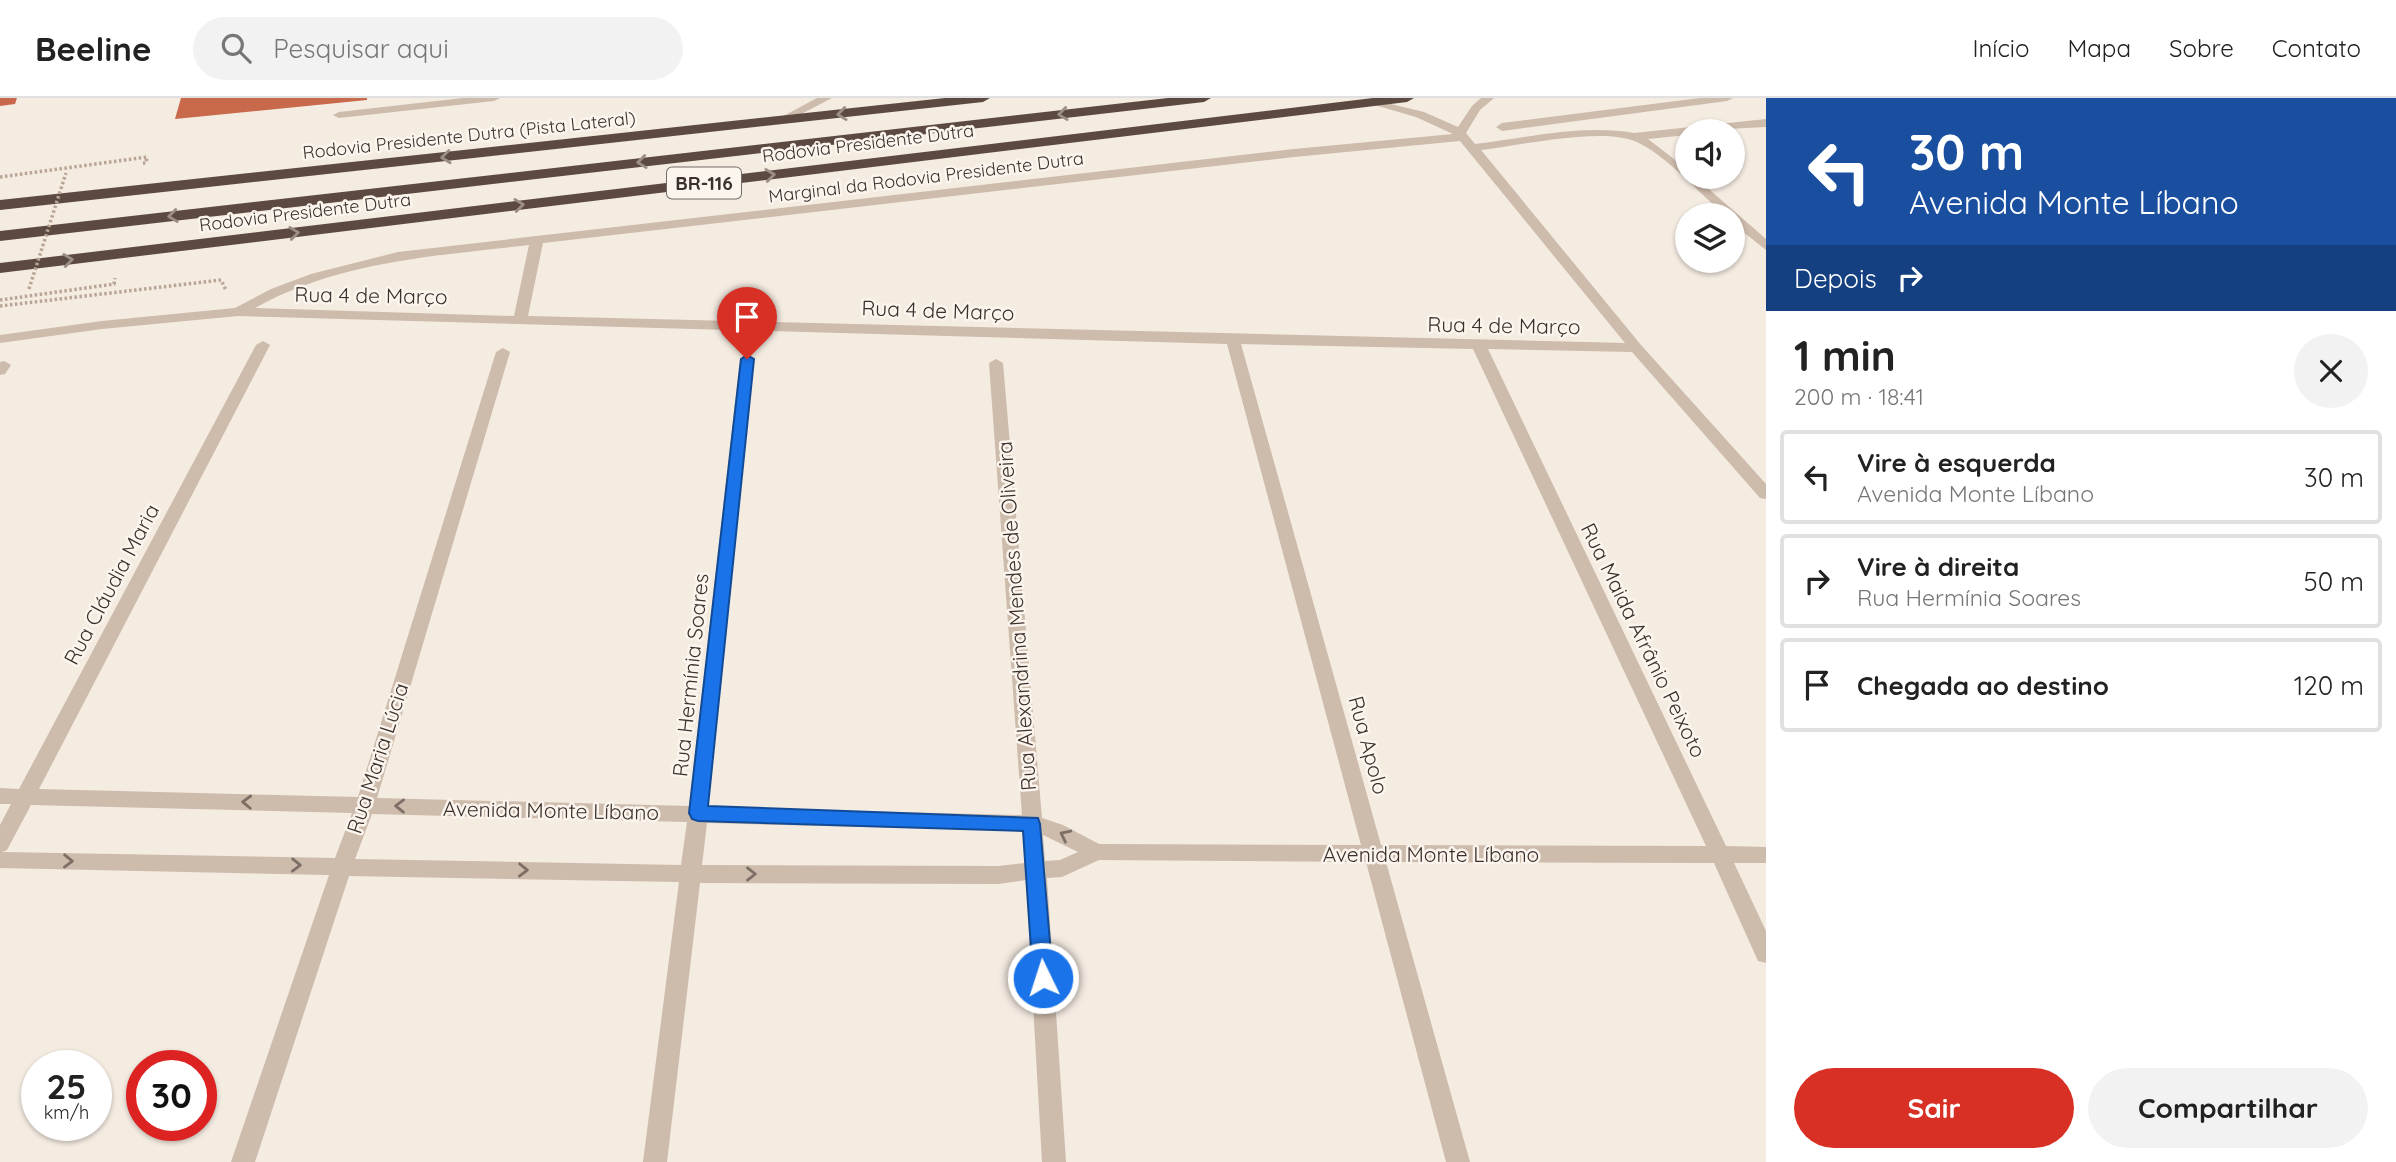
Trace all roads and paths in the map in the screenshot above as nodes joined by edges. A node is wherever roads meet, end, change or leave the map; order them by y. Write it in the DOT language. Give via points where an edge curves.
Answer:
graph roads {
  1 [pos="494,98"];
  2 [pos="826,98"];
  3 [pos="983,98"];
  4 [pos="1204,98"];
  5 [pos="1407,98"];
  6 [pos="1488,98"];
  7 [pos="1727,98"];
  8 [pos="1370,102"];
  9 [pos="339,115"];
  10 [pos="782,120"];
  11 [pos="1766,123"];
  12 [pos="1745,125"];
  13 [pos="1502,127"];
  14 [pos="1675,132"];
  15 [pos="1634,137"];
  16 [pos="1464,140"];
  17 [pos="1675,165"];
  18 [pos="94,170"];
  19 [pos="66,173"];
  20 [pos="0,177"];
  21 [pos="1702,189"];
  22 [pos="1718,203"];
  23 [pos="0,205"];
  24 [pos="1745,227"];
  25 [pos="0,236"];
  26 [pos="537,240"];
  27 [pos="1766,246"];
  28 [pos="0,268"];
  29 [pos="29,289"];
  30 [pos="0,306"];
  31 [pos="238,312"];
  32 [pos="520,319"];
  33 [pos="0,339"];
  34 [pos="1233,340"];
  35 [pos="263,345"];
  36 [pos="1479,346"];
  37 [pos="1636,348"];
  38 [pos="503,352"];
  39 [pos="747,359"];
  40 [pos="996,363"];
  41 [pos="1766,494"];
  42 [pos="25,795"];
  43 [pos="0,796"];
  44 [pos="365,806"];
  45 [pos="698,813"];
  46 [pos="1031,824"];
  47 [pos="0,844"];
  48 [pos="1097,852"];
  49 [pos="1376,854"];
  50 [pos="1721,854"];
  51 [pos="1766,855"];
  52 [pos="0,860"];
  53 [pos="342,866"];
  54 [pos="1036,872"];
  55 [pos="688,874"];
  56 [pos="1766,954"];
  57 [pos="243,1162"];
  58 [pos="655,1162"];
  59 [pos="1055,1162"];
  60 [pos="1458,1162"];
  1 -- 9 [label="street"];
  2 -- 10 [label="street"];
  3 -- 10 [label="highway, Rodovia Presidente Dutra (Pista Lateral), one-way"];
  4 -- 25 [label="highway, Rodovia Presidente Dutra / BR-116, one-way"];
  5 -- 8 [label="highway, Rodovia Presidente Dutra / BR-116"];
  6 -- 16 [label="street" via="1475,108"];
  7 -- 13 [label="street"];
  8 -- 16 [label="street" via="1420,114"];
  28 -- 8 [label="highway, Rodovia Presidente Dutra / BR-116, one-way"];
  10 -- 23 [label="highway, Rodovia Presidente Dutra (Pista Lateral), one-way"];
  11 -- 12 [label="street"];
  14 -- 15 [label="street"];
  15 -- 16 [label="street, Marginal da Rodovia Presidente Dutra" via="1597,132"];
  15 -- 17 [label="street"];
  16 -- 26 [label="street, Marginal da Rodovia Presidente Dutra" via="1267,156"];
  16 -- 37 [label="street"];
  18 -- 20 [label="path" via="146,163 147,157"];
  19 -- 29 [label="path, bridge"];
  21 -- 22 [label="street"];
  24 -- 27 [label="street"];
  26 -- 31 [label="street, Marginal da Rodovia Presidente Dutra" via="398,256 336,269 289,285"];
  26 -- 32 [label="street"];
  30 -- 31 [label="path" via="221,280"];
  31 -- 32 [label="street, Rua 4 de Março"];
  31 -- 33 [label="street, Rua 4 de Março"];
  32 -- 34 [label="street, Rua 4 de Março"];
  34 -- 36 [label="street, Rua 4 de Março"];
  34 -- 49 [label="street, Rua Apolo"];
  35 -- 42 [label="street, Rua Cláudia Maria"];
  36 -- 37 [label="street, Rua 4 de Março"];
  36 -- 50 [label="street, Rua Maida Afrânio Peixoto"];
  37 -- 41 [label="street"];
  38 -- 44 [label="street, Rua Maria Lúcia"];
  39 -- 45 [label="street, Rua Hermínia Soares"];
  40 -- 46 [label="street, Rua Alexandrina Mendes de Oliveira"];
  42 -- 43 [label="street, Avenida Monte Líbano"];
  44 -- 42 [label="street, Avenida Monte Líbano, one-way"];
  42 -- 47 [label="street, Rua Cláudia Maria"];
  45 -- 44 [label="street, Avenida Monte Líbano, one-way"];
  44 -- 53 [label="street, Rua Maria Lúcia"];
  45 -- 46 [label="street, Avenida Monte Líbano"];
  45 -- 55 [label="street, Rua Hermínia Soares"];
  48 -- 46 [label="street, Avenida Monte Líbano, one-way"];
  46 -- 54 [label="street, Rua Alexandrina Mendes de Oliveira"];
  48 -- 49 [label="street, Avenida Monte Líbano"];
  48 -- 54 [label="street, Avenida Monte Líbano"];
  49 -- 50 [label="street, Avenida Monte Líbano"];
  49 -- 60 [label="street, Rua Apolo"];
  50 -- 51 [label="street, Avenida Monte Líbano"];
  50 -- 56 [label="street, Rua Maida Afrânio Peixoto"];
  52 -- 53 [label="street, Avenida Monte Líbano, one-way"];
  53 -- 55 [label="street, Avenida Monte Líbano, one-way"];
  53 -- 57 [label="street, Rua Maria Lúcia"];
  55 -- 54 [label="street, Avenida Monte Líbano, one-way"];
  54 -- 59 [label="street, Rua Alexandrina Mendes de Oliveira"];
  55 -- 58 [label="street, Rua Hermínia Soares"];
}
